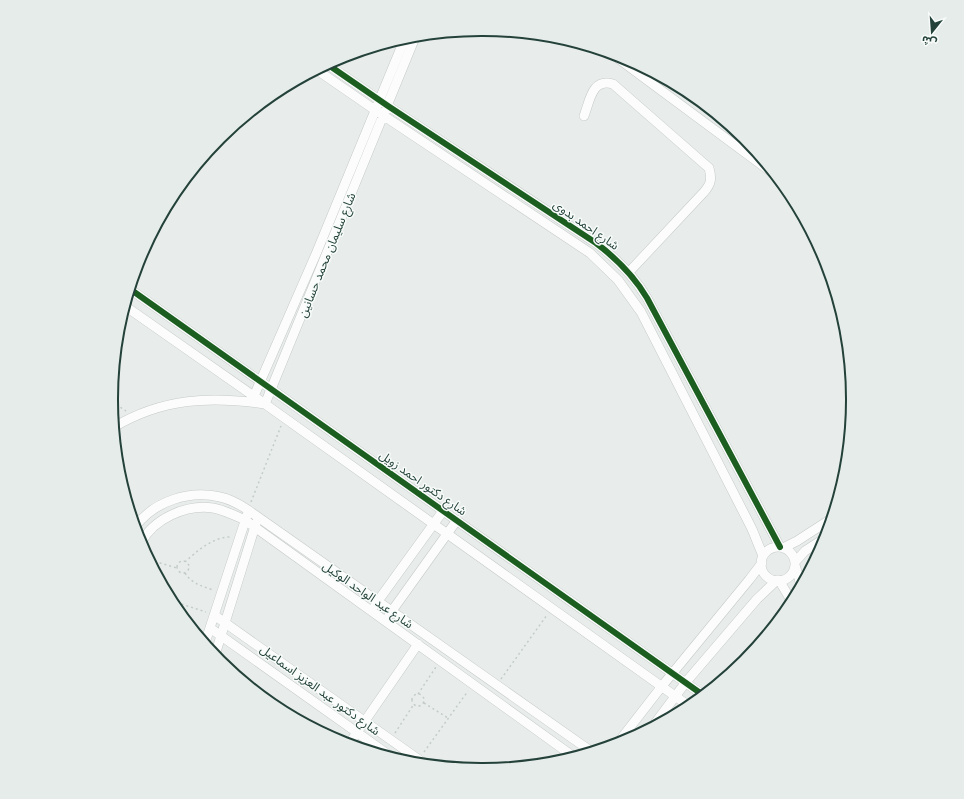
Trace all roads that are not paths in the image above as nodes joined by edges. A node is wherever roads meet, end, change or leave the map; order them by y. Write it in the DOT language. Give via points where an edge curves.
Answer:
graph roads {
  1 [pos="413,43"];
  2 [pos="402,45"];
  3 [pos="333,68"];
  4 [pos="631,68"];
  5 [pos="321,73"];
  6 [pos="379,101"];
  7 [pos="388,106"];
  8 [pos="375,110"];
  9 [pos="384,116"];
  10 [pos="584,116"];
  11 [pos="754,158"];
  12 [pos="629,272"];
  13 [pos="135,293"];
  14 [pos="130,309"];
  15 [pos="261,382"];
  16 [pos="271,389"];
  17 [pos="254,396"];
  18 [pos="265,404"];
  19 [pos="119,424"];
  20 [pos="248,510"];
  21 [pos="444,511"];
  22 [pos="258,517"];
  23 [pos="245,520"];
  24 [pos="457,520"];
  25 [pos="140,522"];
  26 [pos="434,524"];
  27 [pos="823,524"];
  28 [pos="255,527"];
  29 [pos="447,533"];
  30 [pos="145,537"];
  31 [pos="816,544"];
  32 [pos="781,547"];
  33 [pos="762,560"];
  34 [pos="795,563"];
  35 [pos="799,577"];
  36 [pos="778,580"];
  37 [pos="788,595"];
  38 [pos="378,601"];
  39 [pos="371,611"];
  40 [pos="392,612"];
  41 [pos="214,615"];
  42 [pos="385,621"];
  43 [pos="225,622"];
  44 [pos="210,628"];
  45 [pos="221,636"];
  46 [pos="207,637"];
  47 [pos="418,644"];
  48 [pos="217,648"];
  49 [pos="672,672"];
  50 [pos="686,682"];
  51 [pos="662,686"];
  52 [pos="698,691"];
  53 [pos="676,696"];
  54 [pos="684,702"];
  55 [pos="661,716"];
  56 [pos="365,723"];
  57 [pos="375,730"];
  58 [pos="358,733"];
  59 [pos="625,733"];
  60 [pos="353,739"];
  61 [pos="368,740"];
  62 [pos="365,744"];
  63 [pos="586,748"];
  64 [pos="380,749"];
  65 [pos="568,753"];
  66 [pos="414,756"];
  1 -- 7 [label="street, شارع سليمان محمد حسانين"];
  2 -- 6 [label="street, شارع سليمان محمد حسانين"];
  3 -- 6 [label="street, شارع احمد بدوى"];
  4 -- 11 [label="street"];
  5 -- 8 [label="street, شارع احمد بدوى"];
  6 -- 7 [label="street, شارع احمد بدوى"];
  6 -- 8 [label="street, شارع سليمان محمد حسانين"];
  7 -- 9 [label="street, شارع سليمان محمد حسانين"];
  7 -- 12 [label="street, شارع احمد بدوى" via="596,242"];
  8 -- 9 [label="street, شارع احمد بدوى"];
  8 -- 15 [label="street, شارع سليمان محمد حسانين"];
  9 -- 16 [label="street, شارع سليمان محمد حسانين"];
  9 -- 33 [label="street, شارع احمد بدوى" via="590,253 618,280 641,312 754,534"];
  10 -- 12 [label="street" via="593,90 599,85 614,84 709,168 712,178 704,192"];
  12 -- 32 [label="street, شارع احمد بدوى" via="647,298"];
  13 -- 15 [label="street, شارع دكتور احمد زويل"];
  14 -- 17 [label="street"];
  15 -- 16 [label="street, شارع دكتور احمد زويل"];
  15 -- 17 [label="street, شارع سليمان محمد حسانين"];
  16 -- 18 [label="street, شارع سليمان محمد حسانين"];
  16 -- 21 [label="street, شارع دكتور احمد زويل"];
  17 -- 18 [label="street"];
  18 -- 19 [label="street" via="243,401 195,401 172,404 148,410"];
  18 -- 26 [label="street"];
  20 -- 22 [label="street, شارع عبد الواحد الوكيل"];
  20 -- 23 [label="street"];
  20 -- 25 [label="street, شارع عبد الواحد الوكيل" via="221,497 182,497 158,506"];
  21 -- 24 [label="street, شارع دكتور احمد زويل"];
  21 -- 26 [label="street"];
  22 -- 28 [label="street"];
  22 -- 38 [label="street, شارع عبد الواحد الوكيل"];
  23 -- 28 [label="street, شارع عبد الواحد الوكيل"];
  23 -- 30 [label="street, شارع عبد الواحد الوكيل" via="227,511 195,508 165,519 152,528"];
  23 -- 41 [label="street"];
  24 -- 29 [label="street"];
  24 -- 49 [label="street, شارع دكتور احمد زويل"];
  26 -- 29 [label="street"];
  26 -- 38 [label="street"];
  27 -- 32 [label="street" via="797,541"];
  28 -- 39 [label="street, شارع عبد الواحد الوكيل"];
  28 -- 43 [label="street"];
  29 -- 40 [label="street"];
  29 -- 51 [label="street"];
  31 -- 34 [label="street" via="805,551"];
  32 -- 33 [label="street" via="768,550"];
  32 -- 34 [label="street" via="791,553"];
  33 -- 36 [label="street" via="762,568 768,576"];
  33 -- 49 [label="street" via="749,580"];
  34 -- 35 [label="street"];
  34 -- 36 [label="street" via="788,577"];
  36 -- 37 [label="street"];
  36 -- 50 [label="street"];
  38 -- 39 [label="street"];
  38 -- 40 [label="street, شارع عبد الواحد الوكيل"];
  39 -- 42 [label="street, شارع عبد الواحد الوكيل"];
  40 -- 42 [label="street"];
  40 -- 63 [label="street, شارع عبد الواحد الوكيل"];
  41 -- 43 [label="street, شارع دكتور عبد العزيز اسماعيل"];
  41 -- 44 [label="street"];
  42 -- 47 [label="street, شارع عبد الواحد الوكيل"];
  43 -- 45 [label="street"];
  43 -- 56 [label="street, شارع دكتور عبد العزيز اسماعيل"];
  44 -- 45 [label="street, شارع دكتور عبد العزيز اسماعيل"];
  44 -- 46 [label="street"];
  45 -- 48 [label="street"];
  45 -- 58 [label="street, شارع دكتور عبد العزيز اسماعيل"];
  47 -- 56 [label="street"];
  47 -- 65 [label="street, شارع عبد الواحد الوكيل"];
  49 -- 50 [label="street, شارع دكتور احمد زويل"];
  49 -- 51 [label="street"];
  50 -- 52 [label="street, شارع دكتور احمد زويل"];
  50 -- 53 [label="street"];
  51 -- 53 [label="street"];
  51 -- 59 [label="street"];
  53 -- 54 [label="street"];
  53 -- 55 [label="street"];
  56 -- 57 [label="street, شارع دكتور عبد العزيز اسماعيل"];
  56 -- 58 [label="street"];
  57 -- 61 [label="street"];
  57 -- 66 [label="street, شارع دكتور عبد العزيز اسماعيل"];
  58 -- 60 [label="street"];
  58 -- 61 [label="street, شارع دكتور عبد العزيز اسماعيل"];
  61 -- 62 [label="street"];
  61 -- 64 [label="street, شارع دكتور عبد العزيز اسماعيل"];
}
